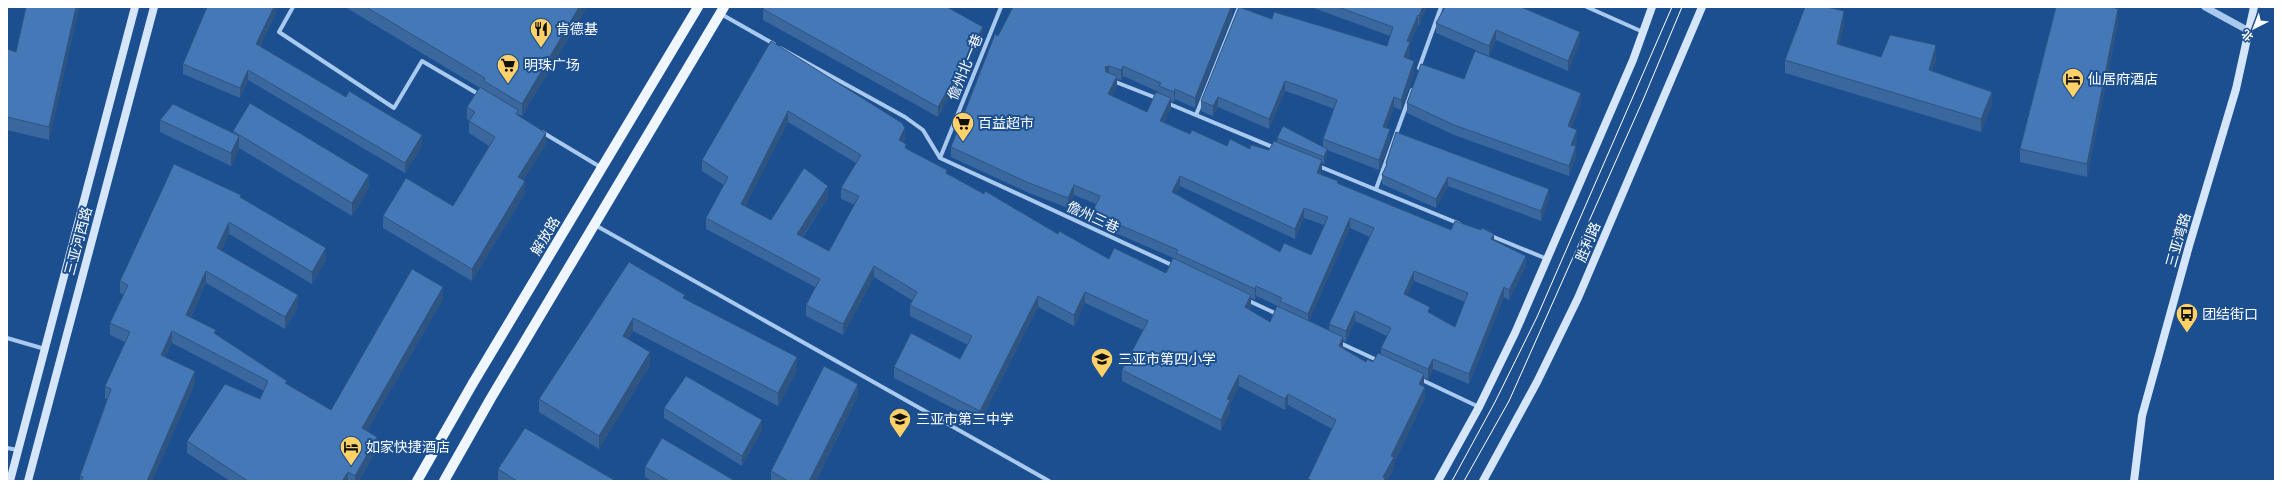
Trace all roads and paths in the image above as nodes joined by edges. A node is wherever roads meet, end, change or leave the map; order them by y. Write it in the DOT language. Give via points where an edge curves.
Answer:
graph roads {
  1 [pos="135,7"];
  2 [pos="154,7"];
  3 [pos="293,7"];
  4 [pos="698,7"];
  5 [pos="1001,7"];
  6 [pos="1239,7"];
  7 [pos="1441,7"];
  8 [pos="1587,7"];
  9 [pos="1652,7"];
  10 [pos="1702,7"];
  11 [pos="2205,7"];
  12 [pos="2254,7"];
  13 [pos="722,10"];
  14 [pos="2247,30"];
  15 [pos="1643,32"];
  16 [pos="1418,73"];
  17 [pos="1108,79"];
  18 [pos="1412,87"];
  19 [pos="482,97"];
  20 [pos="1196,115"];
  21 [pos="535,128"];
  22 [pos="1282,150"];
  23 [pos="940,158"];
  24 [pos="1311,162"];
  25 [pos="602,168"];
  26 [pos="1376,189"];
  27 [pos="595,225"];
  28 [pos="1469,227"];
  29 [pos="1483,233"];
  30 [pos="1547,259"];
  31 [pos="1177,268"];
  32 [pos="1242,297"];
  33 [pos="1285,317"];
  34 [pos="7,338"];
  35 [pos="1336,340"];
  36 [pos="45,349"];
  37 [pos="1386,364"];
  38 [pos="1415,377"];
  39 [pos="1479,407"];
  40 [pos="7,448"];
  41 [pos="18,450"];
  42 [pos="10,481"];
  43 [pos="28,481"];
  44 [pos="417,481"];
  45 [pos="444,481"];
  46 [pos="1049,481"];
  47 [pos="1438,481"];
  48 [pos="1483,481"];
  49 [pos="2134,481"];
  1 -- 36 [label="main road, 三亚河西路"];
  2 -- 43 [label="main road, 三亚河西路"];
  3 -- 19 [label="street" via="279,32 394,108 422,61"];
  4 -- 25 [label="main road, 解放路"];
  5 -- 23 [label="street, 儋州北一巷"];
  6 -- 20 [label="street"];
  7 -- 16 [label="street"];
  8 -- 15 [label="street"];
  9 -- 15 [label="main road"];
  10 -- 48 [label="main road, 胜利路" via="1578,298 1537,382"];
  11 -- 14 [label="street"];
  12 -- 14 [label="main road, 三亚湾路"];
  13 -- 23 [label="street" via="923,130"];
  13 -- 27 [label="main road"];
  14 -- 49 [label="main road, 三亚湾路" via="2236,88 2142,416"];
  15 -- 30 [label="main road"];
  17 -- 20 [label="street"];
  18 -- 26 [label="street"];
  20 -- 22 [label="street"];
  21 -- 25 [label="street"];
  23 -- 31 [label="street, 儋州三巷"];
  24 -- 26 [label="street"];
  25 -- 44 [label="main road, 解放路"];
  26 -- 28 [label="street"];
  27 -- 45 [label="main road"];
  27 -- 46 [label="street"];
  29 -- 30 [label="street"];
  30 -- 39 [label="main road"];
  32 -- 33 [label="street"];
  34 -- 36 [label="street"];
  35 -- 37 [label="street"];
  36 -- 41 [label="main road, 三亚河西路"];
  38 -- 39 [label="street"];
  39 -- 47 [label="main road"];
  40 -- 41 [label="street"];
  41 -- 42 [label="main road, 三亚河西路"];
}
